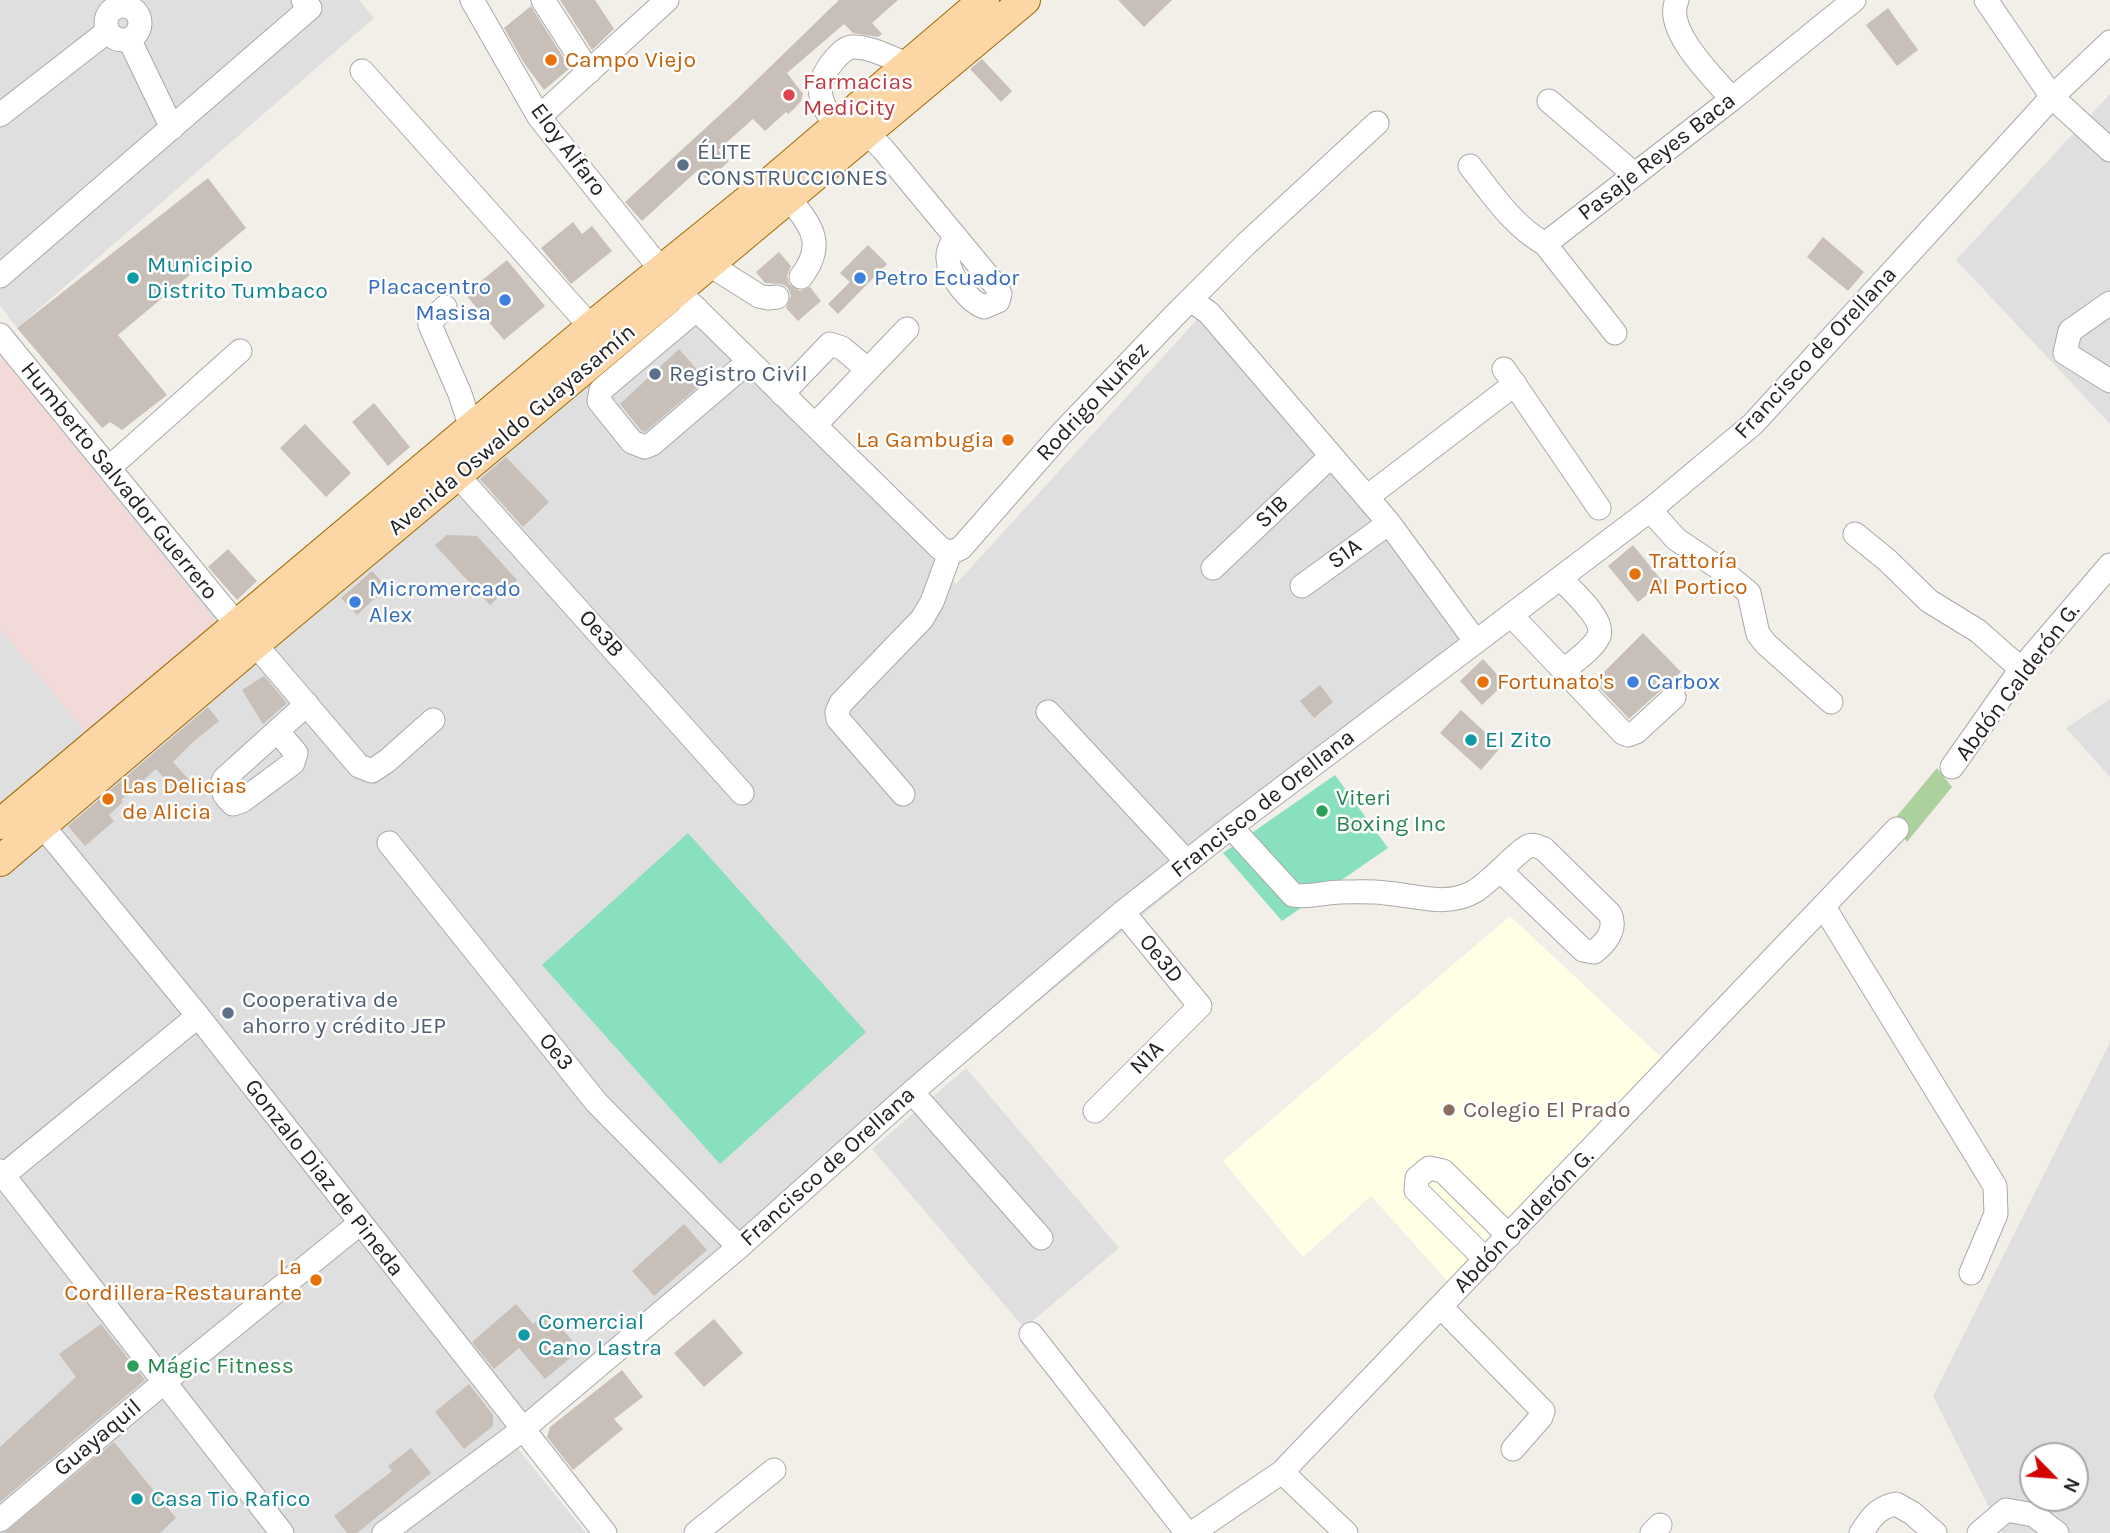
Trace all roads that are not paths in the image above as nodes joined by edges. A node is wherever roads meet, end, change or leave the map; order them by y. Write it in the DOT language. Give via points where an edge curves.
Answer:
graph roads {
  1 [pos="303,0"];
  2 [pos="472,0"];
  3 [pos="543,0"];
  4 [pos="667,0"];
  5 [pos="1026,0"];
  6 [pos="1677,0"];
  7 [pos="1854,0"];
  8 [pos="1986,0"];
  9 [pos="970,4"];
  10 [pos="111,20"];
  11 [pos="2110,42"];
  12 [pos="909,65"];
  13 [pos="362,71"];
  14 [pos="589,72"];
  15 [pos="2052,97"];
  16 [pos="1732,99"];
  17 [pos="1549,101"];
  18 [pos="0,115"];
  19 [pos="539,117"];
  20 [pos="1377,123"];
  21 [pos="836,127"];
  22 [pos="172,128"];
  23 [pos="867,133"];
  24 [pos="2110,150"];
  25 [pos="1470,166"];
  26 [pos="1634,174"];
  27 [pos="789,198"];
  28 [pos="955,238"];
  29 [pos="1545,244"];
  30 [pos="710,265"];
  31 [pos="0,276"];
  32 [pos="801,277"];
  33 [pos="679,290"];
  34 [pos="777,297"];
  35 [pos="1191,300"];
  36 [pos="2110,303"];
  37 [pos="445,306"];
  38 [pos="592,327"];
  39 [pos="907,329"];
  40 [pos="1615,333"];
  41 [pos="0,335"];
  42 [pos="240,351"];
  43 [pos="748,361"];
  44 [pos="867,369"];
  45 [pos="2110,381"];
  46 [pos="782,394"];
  47 [pos="815,425"];
  48 [pos="471,428"];
  49 [pos="1331,456"];
  50 [pos="109,468"];
  51 [pos="458,476"];
  52 [pos="1367,497"];
  53 [pos="1599,508"];
  54 [pos="1650,510"];
  55 [pos="1389,523"];
  56 [pos="1855,534"];
  57 [pos="950,553"];
  58 [pos="2110,565"];
  59 [pos="1213,568"];
  60 [pos="1561,579"];
  61 [pos="1302,586"];
  62 [pos="1511,615"];
  63 [pos="247,635"];
  64 [pos="1476,642"];
  65 [pos="2021,669"];
  66 [pos="1564,670"];
  67 [pos="1674,697"];
  68 [pos="1831,702"];
  69 [pos="307,704"];
  70 [pos="1048,712"];
  71 [pos="433,720"];
  72 [pos="277,731"];
  73 [pos="1952,767"];
  74 [pos="742,793"];
  75 [pos="903,794"];
  76 [pos="0,824"];
  77 [pos="42,825"];
  78 [pos="1231,827"];
  79 [pos="1897,829"];
  80 [pos="389,843"];
  81 [pos="0,861"];
  82 [pos="1187,862"];
  83 [pos="1501,871"];
  84 [pos="1824,907"];
  85 [pos="1123,912"];
  86 [pos="1200,1006"];
  87 [pos="198,1016"];
  88 [pos="912,1092"];
  89 [pos="1095,1111"];
  90 [pos="1,1175"];
  91 [pos="359,1224"];
  92 [pos="1509,1236"];
  93 [pos="1041,1238"];
  94 [pos="739,1247"];
  95 [pos="1486,1260"];
  96 [pos="1970,1273"];
  97 [pos="1441,1307"];
  98 [pos="1031,1334"];
  99 [pos="163,1383"];
  100 [pos="522,1430"];
  101 [pos="1513,1449"];
  102 [pos="774,1470"];
  103 [pos="1282,1472"];
  104 [pos="0,1520"];
  105 [pos="282,1533"];
  106 [pos="384,1533"];
  107 [pos="605,1533"];
  108 [pos="696,1533"];
  109 [pos="1190,1533"];
  110 [pos="1346,1533"];
  111 [pos="1861,1533"];
  112 [pos="1935,1533"];
  113 [pos="1979,1533"];
  114 [pos="2057,1533"];
  1 -- 22 [label="street" via="310,8"];
  2 -- 19 [label="street, Eloy Alfaro"];
  3 -- 14 [label="street"];
  4 -- 14 [label="street"];
  5 -- 23 [label="main road, Avenida Oswaldo Guayasamín"];
  6 -- 16 [label="street" via="1673,7 1687,47"];
  7 -- 16 [label="street, Pasaje Reyes Baca"];
  8 -- 15 [label="street"];
  9 -- 12 [label="main road, Avenida Oswaldo Guayasamín"];
  10 -- 18 [label="street"];
  10 -- 22 [label="street"];
  11 -- 15 [label="street, Francisco de Orellana"];
  12 -- 21 [label="main road, Avenida Oswaldo Guayasamín"];
  12 -- 21 [label="street" via="863,48 841,52 820,83 820,97"];
  13 -- 38 [label="street"];
  14 -- 19 [label="street"];
  15 -- 24 [label="street"];
  15 -- 54 [label="street, Francisco de Orellana" via="1753,424"];
  16 -- 26 [label="street, Pasaje Reyes Baca"];
  17 -- 26 [label="street"];
  19 -- 33 [label="street, Eloy Alfaro"];
  20 -- 35 [label="street, Rodrigo Nuñez"];
  21 -- 33 [label="main road, Avenida Oswaldo Guayasamín"];
  22 -- 31 [label="street"];
  23 -- 27 [label="main road, Avenida Oswaldo Guayasamín"];
  23 -- 28 [label="street"];
  25 -- 29 [label="street" via="1517,225"];
  26 -- 29 [label="street, Pasaje Reyes Baca"];
  27 -- 30 [label="main road, Avenida Oswaldo Guayasamín"];
  27 -- 32 [label="street" via="813,232 815,248"];
  29 -- 40 [label="street"];
  30 -- 33 [label="main road, Avenida Oswaldo Guayasamín"];
  30 -- 34 [label="street" via="759,296"];
  33 -- 38 [label="main road, Avenida Oswaldo Guayasamín"];
  33 -- 43 [label="street"];
  33 -- 43 [label="street" via="601,390 599,401 632,442 645,447 652,444"];
  33 -- 51 [label="main road, Avenida Oswaldo Guayasamín"];
  35 -- 49 [label="street" via="1209,313"];
  35 -- 57 [label="street, Rodrigo Nuñez" via="1061,434 961,548"];
  36 -- 45 [label="street" via="2070,331 2066,353"];
  37 -- 48 [label="street" via="430,325"];
  38 -- 48 [label="main road, Avenida Oswaldo Guayasamín"];
  39 -- 44 [label="street"];
  41 -- 50 [label="street, Humberto Salvador Guerrero"];
  42 -- 50 [label="street"];
  43 -- 46 [label="street"];
  44 -- 46 [label="street" via="830,344"];
  44 -- 47 [label="street"];
  46 -- 47 [label="street"];
  47 -- 57 [label="street"];
  48 -- 63 [label="main road, Avenida Oswaldo Guayasamín"];
  49 -- 52 [label="street"];
  49 -- 59 [label="street, S1B"];
  50 -- 63 [label="street, Humberto Salvador Guerrero"];
  51 -- 63 [label="main road, Avenida Oswaldo Guayasamín"];
  51 -- 74 [label="street, Oe3B"];
  52 -- 53 [label="street" via="1509,376"];
  52 -- 55 [label="street"];
  54 -- 60 [label="street, Francisco de Orellana"];
  54 -- 68 [label="street" via="1676,540 1749,593 1758,634"];
  55 -- 61 [label="street, S1A"];
  55 -- 64 [label="street"];
  56 -- 65 [label="street" via="1929,601 1979,631"];
  57 -- 75 [label="street" via="922,619 837,712 838,719"];
  58 -- 65 [label="street, Abdón Calderón G."];
  60 -- 62 [label="street, Francisco de Orellana"];
  60 -- 66 [label="street" via="1593,614 1600,629 1591,646"];
  62 -- 64 [label="street, Francisco de Orellana"];
  62 -- 66 [label="street"];
  63 -- 69 [label="street, Humberto Salvador Guerrero"];
  63 -- 76 [label="main road, Avenida Oswaldo Guayasamín"];
  63 -- 77 [label="main road, Avenida Oswaldo Guayasamín"];
  64 -- 78 [label="street, Francisco de Orellana"];
  65 -- 73 [label="street, Abdón Calderón G."];
  66 -- 67 [label="street" via="1623,733 1636,732"];
  69 -- 71 [label="street, Humberto Salvador Guerrero" via="359,766 372,771"];
  69 -- 72 [label="street"];
  70 -- 82 [label="street"];
  77 -- 81 [label="main road, Avenida Oswaldo Guayasamín"];
  77 -- 87 [label="street, Gonzalo Diaz de Pineda"];
  78 -- 82 [label="street, Francisco de Orellana"];
  78 -- 83 [label="street" via="1293,895 1301,897 1381,892 1443,901 1473,893"];
  79 -- 84 [label="street, Abdón Calderón G."];
  80 -- 94 [label="street, Oe3" via="596,1102"];
  82 -- 85 [label="street, Francisco de Orellana"];
  83 -- 83 [label="street" via="1524,848 1544,849 1610,914 1611,932 1594,952 1583,950"];
  84 -- 92 [label="street, Abdón Calderón G."];
  84 -- 96 [label="street" via="1995,1186 1996,1214"];
  85 -- 86 [label="street, Oe3D"];
  85 -- 88 [label="street, Francisco de Orellana"];
  86 -- 89 [label="street, N1A"];
  87 -- 90 [label="street"];
  87 -- 91 [label="street, Gonzalo Diaz de Pineda"];
  88 -- 93 [label="street"];
  88 -- 94 [label="street, Francisco de Orellana"];
  90 -- 99 [label="street"];
  91 -- 99 [label="street, Guayaquil"];
  91 -- 100 [label="street, Gonzalo Diaz de Pineda"];
  92 -- 95 [label="street, Abdón Calderón G."];
  92 -- 95 [label="street" via="1443,1171 1429,1168 1418,1178 1416,1190"];
  94 -- 100 [label="street, Francisco de Orellana"];
  95 -- 97 [label="street, Abdón Calderón G."];
  97 -- 101 [label="street" via="1543,1411"];
  97 -- 103 [label="street, Abdón Calderón G."];
  98 -- 109 [label="street"];
  99 -- 104 [label="street, Guayaquil"];
  99 -- 105 [label="street"];
  100 -- 106 [label="street, Francisco de Orellana"];
  100 -- 107 [label="street, Gonzalo Diaz de Pineda"];
  102 -- 108 [label="street"];
  103 -- 109 [label="street, Abdón Calderón G."];
  103 -- 110 [label="street"];
  111 -- 112 [label="street" via="1875,1513 1896,1504"];
  113 -- 114 [label="street" via="2006,1510 2034,1515"];
}
